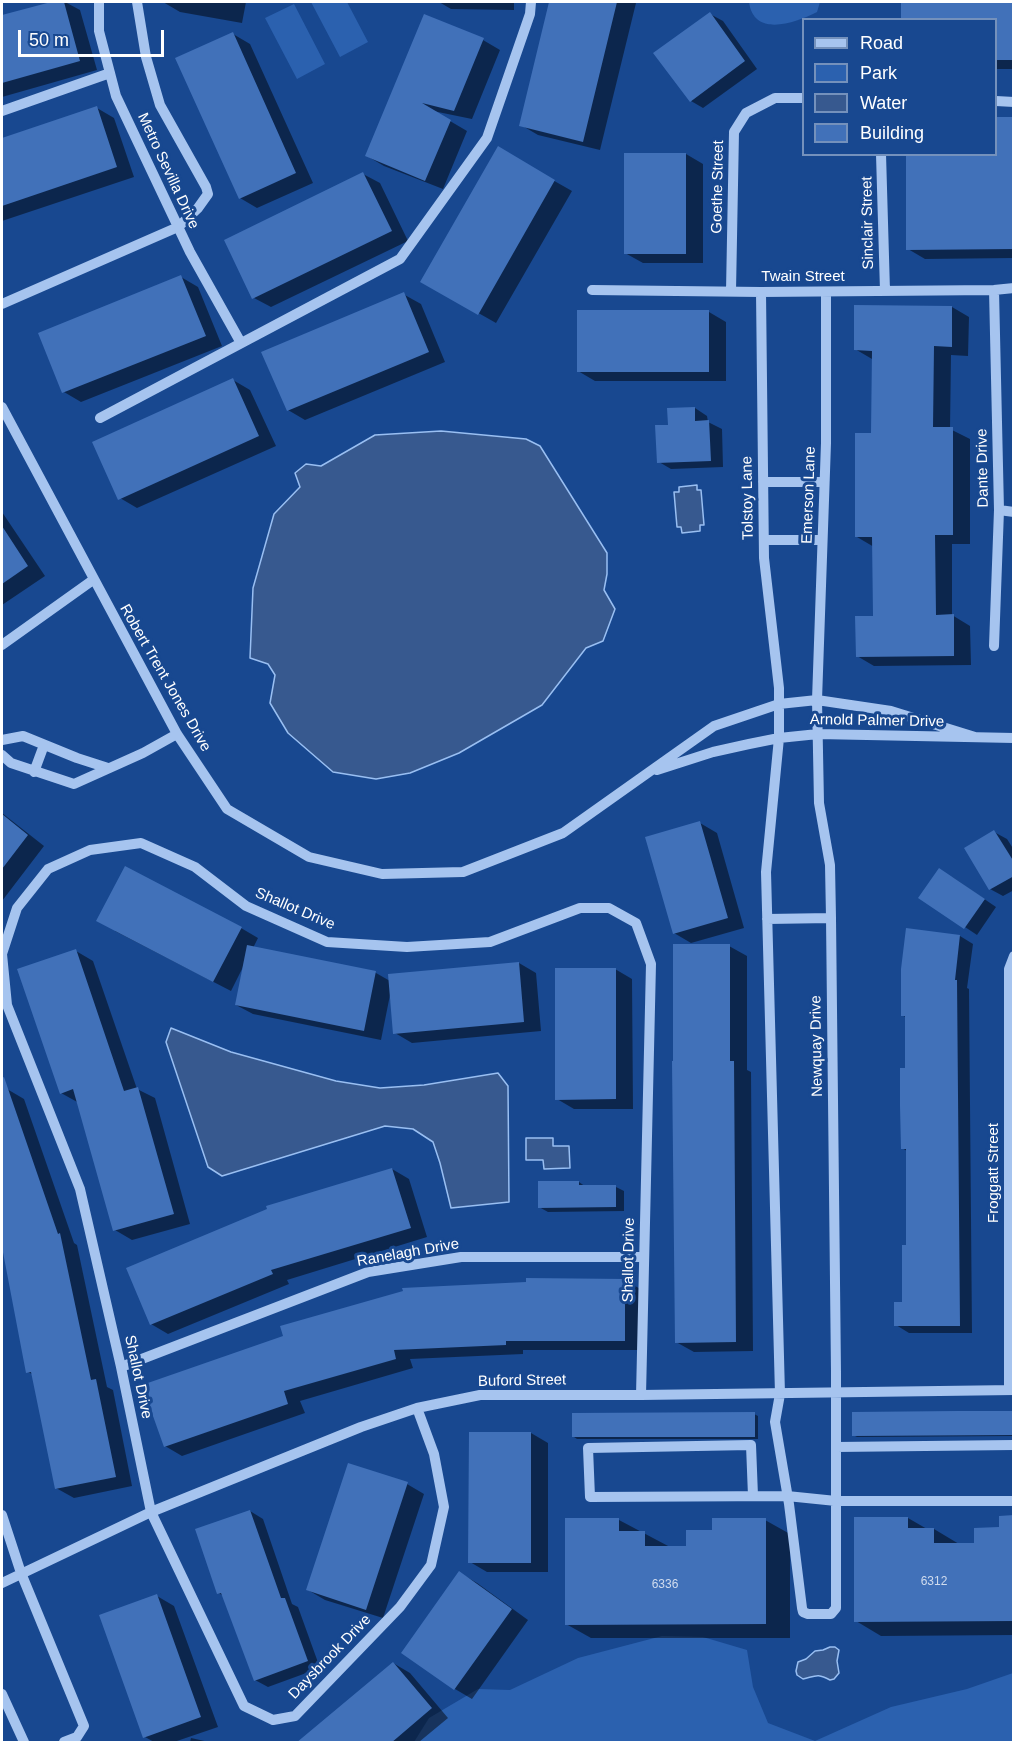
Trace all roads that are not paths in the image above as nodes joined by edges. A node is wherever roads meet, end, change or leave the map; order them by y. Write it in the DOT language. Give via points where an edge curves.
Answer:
graph roads {
  1 [pos="99,2"];
  2 [pos="137,2"];
  3 [pos="531,2"];
  4 [pos="110,73"];
  5 [pos="802,98"];
  6 [pos="997,101"];
  7 [pos="1014,102"];
  8 [pos="2,111"];
  9 [pos="881,156"];
  10 [pos="178,227"];
  11 [pos="1014,288"];
  12 [pos="592,290"];
  13 [pos="994,290"];
  14 [pos="731,291"];
  15 [pos="885,291"];
  16 [pos="761,292"];
  17 [pos="826,292"];
  18 [pos="2,304"];
  19 [pos="241,343"];
  20 [pos="2,407"];
  21 [pos="100,418"];
  22 [pos="763,482"];
  23 [pos="824,483"];
  24 [pos="999,510"];
  25 [pos="1014,512"];
  26 [pos="764,540"];
  27 [pos="822,540"];
  28 [pos="93,580"];
  29 [pos="2,645"];
  30 [pos="994,646"];
  31 [pos="817,699"];
  32 [pos="779,704"];
  33 [pos="177,734"];
  34 [pos="818,734"];
  35 [pos="975,737"];
  36 [pos="779,738"];
  37 [pos="1014,738"];
  38 [pos="2,740"];
  39 [pos="44,745"];
  40 [pos="2,755"];
  41 [pos="108,768"];
  42 [pos="34,772"];
  43 [pos="645,773"];
  44 [pos="831,918"];
  45 [pos="767,919"];
  46 [pos="1014,956"];
  47 [pos="644,1257"];
  48 [pos="121,1367"];
  49 [pos="1011,1390"];
  50 [pos="836,1393"];
  51 [pos="780,1394"];
  52 [pos="641,1395"];
  53 [pos="417,1407"];
  54 [pos="1014,1445"];
  55 [pos="836,1447"];
  56 [pos="753,1496"];
  57 [pos="787,1496"];
  58 [pos="836,1501"];
  59 [pos="1014,1501"];
  60 [pos="151,1512"];
  61 [pos="2,1515"];
  62 [pos="21,1573"];
  63 [pos="2,1582"];
  64 [pos="2,1694"];
  65 [pos="24,1743"];
  66 [pos="64,1743"];
  1 -- 4 [label="street, Metro Sevilla Drive" via="99,31"];
  2 -- 10 [label="street" via="146,57 160,105 208,194"];
  3 -- 19 [label="street" via="487,138 399,259"];
  4 -- 8 [label="street"];
  4 -- 10 [label="street, Metro Sevilla Drive" via="116,96"];
  5 -- 14 [label="street, Goethe Street" via="775,98 746,113 734,132"];
  6 -- 7 [label="street"];
  9 -- 15 [label="street, Sinclair Street"];
  10 -- 18 [label="street"];
  10 -- 19 [label="street, Metro Sevilla Drive"];
  11 -- 13 [label="street, Twain Street"];
  12 -- 14 [label="street, Twain Street"];
  13 -- 15 [label="street, Twain Street"];
  13 -- 24 [label="street, Dante Drive"];
  14 -- 16 [label="street, Twain Street"];
  15 -- 17 [label="street, Twain Street"];
  16 -- 17 [label="street, Twain Street"];
  16 -- 22 [label="street, Tolstoy Lane"];
  17 -- 23 [label="street, Emerson Lane"];
  19 -- 21 [label="street"];
  20 -- 28 [label="street, Robert Trent Jones Drive"];
  22 -- 23 [label="street"];
  22 -- 26 [label="street, Tolstoy Lane"];
  23 -- 27 [label="street, Emerson Lane"];
  24 -- 25 [label="street"];
  24 -- 30 [label="street, Dante Drive"];
  26 -- 27 [label="street"];
  26 -- 32 [label="street, Tolstoy Lane"];
  27 -- 31 [label="street, Emerson Lane"];
  28 -- 29 [label="street"];
  28 -- 33 [label="street, Robert Trent Jones Drive"];
  31 -- 32 [label="street, Robert Trent Jones Drive"];
  31 -- 34 [label="street, Newquay Drive"];
  31 -- 35 [label="street, Arnold Palmer Drive" via="891,711"];
  32 -- 36 [label="street"];
  32 -- 43 [label="street, Robert Trent Jones Drive" via="714,726"];
  33 -- 41 [label="street"];
  33 -- 43 [label="street, Robert Trent Jones Drive" via="226,808 309,857 382,874 463,872 563,833"];
  34 -- 35 [label="street, Arnold Palmer Drive"];
  34 -- 36 [label="street, Arnold Palmer Drive"];
  34 -- 44 [label="street, Newquay Drive" via="819,803 830,865"];
  35 -- 37 [label="street, Arnold Palmer Drive"];
  36 -- 43 [label="street, Robert Trent Jones Drive" via="713,752"];
  36 -- 45 [label="street" via="766,872"];
  38 -- 39 [label="street" via="23,736"];
  39 -- 41 [label="street"];
  39 -- 42 [label="street"];
  40 -- 42 [label="street" via="11,764"];
  41 -- 42 [label="street" via="74,784"];
  44 -- 45 [label="street"];
  44 -- 50 [label="street, Newquay Drive"];
  45 -- 51 [label="street"];
  46 -- 49 [label="street, Froggatt Street" via="1009,969"];
  47 -- 48 [label="street, Ranelagh Drive" via="461,1257 368,1272"];
  47 -- 48 [label="street, Shallot Drive" via="651,964 636,923 609,908 580,908 490,942 407,947 327,942 246,906 195,867 141,843 90,850 48,869 17,908 2,954 7,1005 80,1189"];
  47 -- 52 [label="street, Shallot Drive"];
  48 -- 60 [label="street, Shallot Drive"];
  49 -- 50 [label="street, Buford Street"];
  50 -- 51 [label="street, Buford Street"];
  50 -- 55 [label="street, Newquay Drive"];
  51 -- 52 [label="street, Buford Street"];
  51 -- 57 [label="street" via="775,1422"];
  52 -- 53 [label="street, Buford Street" via="480,1395"];
  53 -- 60 [label="street, Buford Street"];
  53 -- 60 [label="street, Daysbrook Drive" via="434,1454 444,1507 431,1565 399,1606 295,1716 273,1720 244,1706"];
  54 -- 55 [label="street"];
  55 -- 58 [label="street, Newquay Drive"];
  56 -- 56 [label="street" via="751,1445 588,1448 590,1497"];
  56 -- 57 [label="street"];
  57 -- 58 [label="street"];
  57 -- 58 [label="street, Newquay Drive" via="802,1608 808,1614 831,1614 836,1608"];
  58 -- 59 [label="street"];
  60 -- 62 [label="street, Buford Street"];
  61 -- 62 [label="street"];
  62 -- 63 [label="street, Buford Street"];
  62 -- 66 [label="street" via="84,1725 77,1737"];
  64 -- 65 [label="street"];
}
